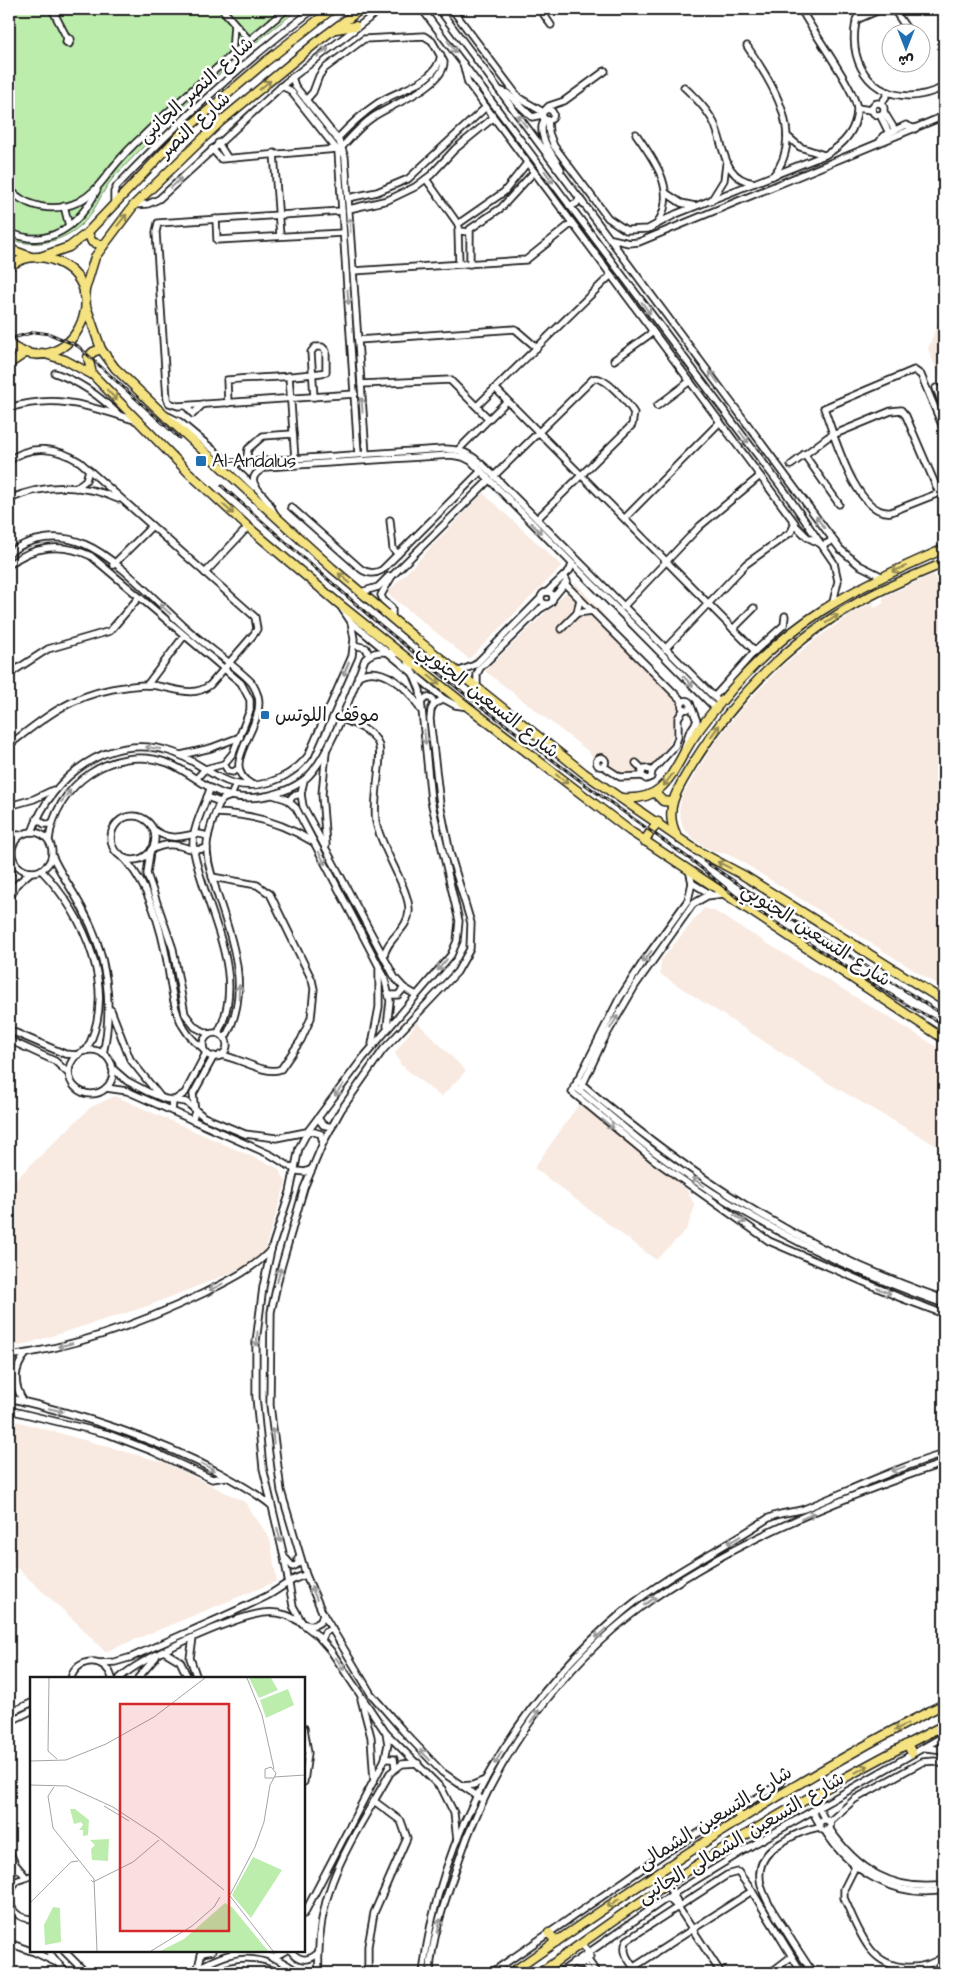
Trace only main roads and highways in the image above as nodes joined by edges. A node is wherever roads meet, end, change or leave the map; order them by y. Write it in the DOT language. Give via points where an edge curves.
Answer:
graph roads {
  1 [pos="332,9"];
  2 [pos="361,9"];
  3 [pos="355,26"];
  4 [pos="334,29"];
  5 [pos="88,233"];
  6 [pos="102,245"];
  7 [pos="9,249"];
  8 [pos="31,257"];
  9 [pos="40,257"];
  10 [pos="9,267"];
  11 [pos="84,293"];
  12 [pos="86,306"];
  13 [pos="9,344"];
  14 [pos="101,349"];
  15 [pos="28,352"];
  16 [pos="42,353"];
  17 [pos="9,364"];
  18 [pos="93,375"];
  19 [pos="944,549"];
  20 [pos="944,563"];
  21 [pos="759,660"];
  22 [pos="767,671"];
  23 [pos="739,681"];
  24 [pos="749,689"];
  25 [pos="655,793"];
  26 [pos="619,798"];
  27 [pos="672,802"];
  28 [pos="658,822"];
  29 [pos="677,836"];
  30 [pos="644,841"];
  31 [pos="944,1001"];
  32 [pos="944,1039"];
  33 [pos="944,1704"];
  34 [pos="944,1725"];
  35 [pos="907,1744"];
  36 [pos="912,1753"];
  37 [pos="736,1810"];
  38 [pos="741,1819"];
  39 [pos="656,1874"];
  40 [pos="667,1885"];
  41 [pos="629,1892"];
  42 [pos="637,1904"];
  43 [pos="549,1933"];
  44 [pos="556,1942"];
  45 [pos="510,1973"];
  46 [pos="540,1973"];
  1 -- 5 [label="main road, شارع النصر" via="209,108"];
  2 -- 4 [label="main road, شارع النصر"];
  3 -- 4 [label="main road"];
  6 -- 4 [label="main road, شارع النصر, one-way" via="134,205 220,122"];
  5 -- 6 [label="main road" via="92,242"];
  5 -- 9 [label="main road, شارع النصر" via="69,247"];
  6 -- 11 [label="main road, شارع النصر" via="91,266"];
  7 -- 8 [label="main road"];
  8 -- 9 [label="main road"];
  8 -- 10 [label="main road"];
  9 -- 11 [label="main road" via="60,262 69,269"];
  11 -- 12 [label="main road"];
  12 -- 14 [label="main road, شارع التسعين الجنوبي"];
  12 -- 16 [label="main road" via="81,327 72,339 59,348"];
  13 -- 15 [label="main road"];
  14 -- 18 [label="main road" via="88,358"];
  26 -- 14 [label="main road, شارع التسعين الجنوبي, one-way" via="392,619 162,414 115,368"];
  15 -- 16 [label="main road"];
  15 -- 17 [label="main road"];
  16 -- 18 [label="main road, شارع التسعين الجنوبي" via="65,360"];
  18 -- 30 [label="main road, شارع التسعين الجنوبي, one-way" via="188,473 338,604"];
  19 -- 21 [label="main road, one-way" via="881,576 833,602 794,629"];
  22 -- 20 [label="main road, one-way" via="839,614"];
  21 -- 22 [label="main road" via="759,668"];
  21 -- 23 [label="main road"];
  22 -- 24 [label="main road"];
  23 -- 24 [label="main road" via="747,681"];
  23 -- 25 [label="main road, one-way" via="684,753 670,779"];
  27 -- 24 [label="main road, one-way" via="703,747"];
  25 -- 26 [label="main road"];
  25 -- 27 [label="main road" via="663,801"];
  26 -- 28 [label="main road, شارع التسعين الجنوبي"];
  27 -- 29 [label="main road" via="671,818"];
  28 -- 29 [label="main road, شارع التسعين الجنوبي"];
  28 -- 30 [label="main road"];
  31 -- 29 [label="main road, شارع التسعين الجنوبي, one-way"];
  30 -- 32 [label="main road, شارع التسعين الجنوبي"];
  33 -- 38 [label="main road, شارع التسعين الشمالى, one-way"];
  34 -- 35 [label="main road, شارع التسعين الشمالى"];
  35 -- 36 [label="main road"];
  40 -- 35 [label="main road, شارع التسعين الشمالى, one-way"];
  37 -- 38 [label="main road"];
  38 -- 39 [label="main road, شارع التسعين الشمالى"];
  39 -- 40 [label="main road" via="656,1881"];
  39 -- 41 [label="main road, شارع التسعين الشمالى"];
  40 -- 42 [label="main road, شارع التسعين الشمالى"];
  41 -- 42 [label="main road" via="637,1896"];
  41 -- 44 [label="main road, شارع التسعين الشمالى, one-way"];
  42 -- 46 [label="main road, شارع التسعين الشمالى"];
  43 -- 44 [label="main road"];
  44 -- 45 [label="main road, شارع التسعين الشمالى"];
}
